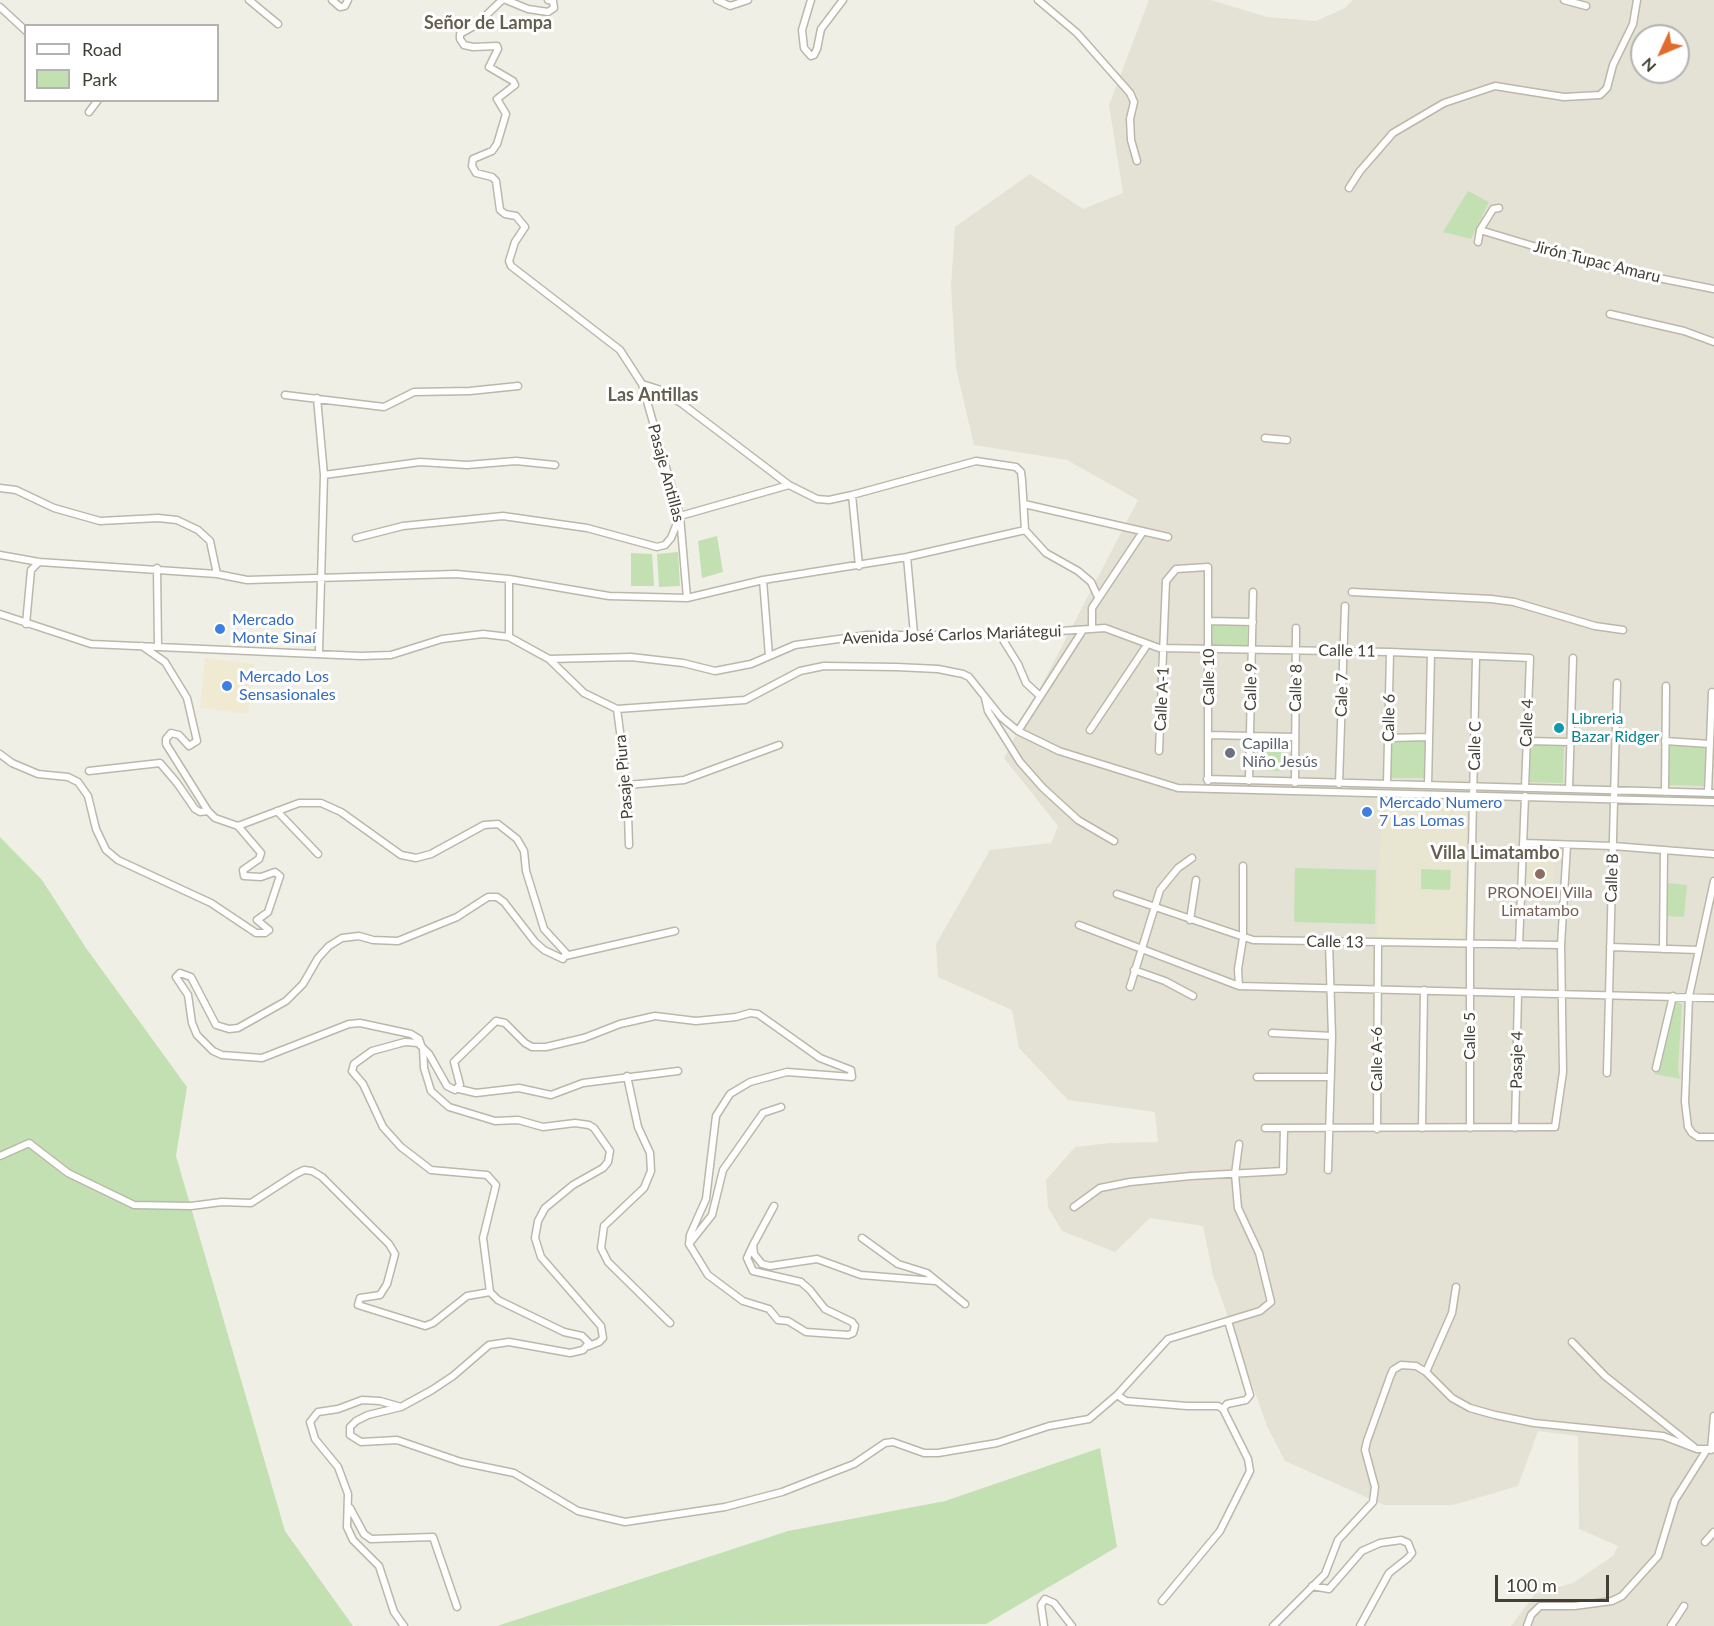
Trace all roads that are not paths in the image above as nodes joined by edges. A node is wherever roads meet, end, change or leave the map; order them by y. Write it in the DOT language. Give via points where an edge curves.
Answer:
graph roads {
  1 [pos="249,0"];
  2 [pos="332,0"];
  3 [pos="348,0"];
  4 [pos="504,0"];
  5 [pos="548,0"];
  6 [pos="717,0"];
  7 [pos="748,0"];
  8 [pos="811,0"];
  9 [pos="843,0"];
  10 [pos="1038,0"];
  11 [pos="1564,0"];
  12 [pos="1637,0"];
  13 [pos="1586,6"];
  14 [pos="0,7"];
  15 [pos="278,24"];
  16 [pos="24,30"];
  17 [pos="96,102"];
  18 [pos="89,112"];
  19 [pos="1137,161"];
  20 [pos="1349,188"];
  21 [pos="1499,207"];
  22 [pos="1480,230"];
  23 [pos="1478,242"];
  24 [pos="1714,289"];
  25 [pos="1610,314"];
  26 [pos="1714,342"];
  27 [pos="642,384"];
  28 [pos="518,386"];
  29 [pos="285,395"];
  30 [pos="317,398"];
  31 [pos="1265,438"];
  32 [pos="1287,440"];
  33 [pos="555,465"];
  34 [pos="324,475"];
  35 [pos="789,485"];
  36 [pos="0,488"];
  37 [pos="852,495"];
  38 [pos="1024,504"];
  39 [pos="680,516"];
  40 [pos="1025,530"];
  41 [pos="1142,533"];
  42 [pos="1168,537"];
  43 [pos="356,538"];
  44 [pos="0,555"];
  45 [pos="907,557"];
  46 [pos="39,562"];
  47 [pos="859,566"];
  48 [pos="1208,567"];
  49 [pos="157,568"];
  50 [pos="217,574"];
  51 [pos="320,579"];
  52 [pos="509,579"];
  53 [pos="763,580"];
  54 [pos="1253,592"];
  55 [pos="1352,592"];
  56 [pos="1098,597"];
  57 [pos="687,598"];
  58 [pos="1344,606"];
  59 [pos="0,614"];
  60 [pos="1208,621"];
  61 [pos="1252,622"];
  62 [pos="26,624"];
  63 [pos="1296,628"];
  64 [pos="1092,629"];
  65 [pos="1083,630"];
  66 [pos="1623,630"];
  67 [pos="914,634"];
  68 [pos="1000,635"];
  69 [pos="509,637"];
  70 [pos="1147,645"];
  71 [pos="141,646"];
  72 [pos="158,647"];
  73 [pos="1164,648"];
  74 [pos="1252,648"];
  75 [pos="1209,649"];
  76 [pos="1296,650"];
  77 [pos="1343,651"];
  78 [pos="318,652"];
  79 [pos="1390,652"];
  80 [pos="1431,654"];
  81 [pos="769,656"];
  82 [pos="1476,656"];
  83 [pos="1530,658"];
  84 [pos="1573,658"];
  85 [pos="549,659"];
  86 [pos="1617,683"];
  87 [pos="1666,686"];
  88 [pos="1712,692"];
  89 [pos="1040,696"];
  90 [pos="985,698"];
  91 [pos="1713,706"];
  92 [pos="617,710"];
  93 [pos="1090,730"];
  94 [pos="1018,731"];
  95 [pos="1209,735"];
  96 [pos="1250,735"];
  97 [pos="1295,737"];
  98 [pos="1429,737"];
  99 [pos="1388,738"];
  100 [pos="1527,741"];
  101 [pos="1665,741"];
  102 [pos="1571,742"];
  103 [pos="1710,744"];
  104 [pos="780,746"];
  105 [pos="1159,751"];
  106 [pos="0,754"];
  107 [pos="89,771"];
  108 [pos="1208,779"];
  109 [pos="1249,782"];
  110 [pos="1295,783"];
  111 [pos="1339,784"];
  112 [pos="1388,784"];
  113 [pos="627,785"];
  114 [pos="1428,785"];
  115 [pos="1474,786"];
  116 [pos="1208,788"];
  117 [pos="1525,788"];
  118 [pos="1569,789"];
  119 [pos="1615,790"];
  120 [pos="1665,792"];
  121 [pos="1711,793"];
  122 [pos="1474,795"];
  123 [pos="1525,796"];
  124 [pos="1614,798"];
  125 [pos="1714,802"];
  126 [pos="208,811"];
  127 [pos="277,811"];
  128 [pos="238,826"];
  129 [pos="1114,841"];
  130 [pos="1523,843"];
  131 [pos="629,845"];
  132 [pos="1567,845"];
  133 [pos="1613,846"];
  134 [pos="1664,850"];
  135 [pos="318,854"];
  136 [pos="1714,854"];
  137 [pos="1192,858"];
  138 [pos="1243,866"];
  139 [pos="1196,880"];
  140 [pos="1714,881"];
  141 [pos="1117,894"];
  142 [pos="1153,906"];
  143 [pos="1190,920"];
  144 [pos="1079,925"];
  145 [pos="675,931"];
  146 [pos="1243,938"];
  147 [pos="1329,942"];
  148 [pos="1378,943"];
  149 [pos="1470,944"];
  150 [pos="1519,945"];
  151 [pos="1561,945"];
  152 [pos="1610,947"];
  153 [pos="1140,948"];
  154 [pos="1663,949"];
  155 [pos="1699,950"];
  156 [pos="565,956"];
  157 [pos="1134,970"];
  158 [pos="1239,986"];
  159 [pos="1130,987"];
  160 [pos="1331,988"];
  161 [pos="1377,989"];
  162 [pos="1424,990"];
  163 [pos="1471,992"];
  164 [pos="1518,993"];
  165 [pos="1562,993"];
  166 [pos="1609,993"];
  167 [pos="1193,996"];
  168 [pos="1673,996"];
  169 [pos="1689,996"];
  170 [pos="1714,998"];
  171 [pos="1272,1033"];
  172 [pos="1332,1036"];
  173 [pos="422,1047"];
  174 [pos="1656,1068"];
  175 [pos="678,1071"];
  176 [pos="1607,1073"];
  177 [pos="627,1076"];
  178 [pos="1257,1077"];
  179 [pos="1330,1077"];
  180 [pos="459,1089"];
  181 [pos="781,1107"];
  182 [pos="1265,1128"];
  183 [pos="1284,1128"];
  184 [pos="1422,1128"];
  185 [pos="1470,1128"];
  186 [pos="1515,1128"];
  187 [pos="1329,1129"];
  188 [pos="1377,1129"];
  189 [pos="1714,1137"];
  190 [pos="1239,1144"];
  191 [pos="0,1156"];
  192 [pos="1328,1170"];
  193 [pos="1235,1174"];
  194 [pos="774,1206"];
  195 [pos="1074,1207"];
  196 [pos="862,1238"];
  197 [pos="689,1244"];
  198 [pos="753,1245"];
  199 [pos="935,1281"];
  200 [pos="1456,1287"];
  201 [pos="490,1292"];
  202 [pos="965,1304"];
  203 [pos="1228,1321"];
  204 [pos="670,1323"];
  205 [pos="1572,1342"];
  206 [pos="589,1346"];
  207 [pos="1426,1372"];
  208 [pos="1117,1395"];
  209 [pos="401,1407"];
  210 [pos="1223,1408"];
  211 [pos="1714,1416"];
  212 [pos="1697,1449"];
  213 [pos="1710,1450"];
  214 [pos="348,1505"];
  215 [pos="1714,1532"];
  216 [pos="1705,1542"];
  217 [pos="1312,1586"];
  218 [pos="1162,1601"];
  219 [pos="1684,1606"];
  220 [pos="457,1607"];
  221 [pos="404,1626"];
  222 [pos="1044,1626"];
  223 [pos="1072,1626"];
  224 [pos="1273,1626"];
  225 [pos="1360,1626"];
  226 [pos="1527,1626"];
  227 [pos="1671,1626"];
  1 -- 15 [label="street"];
  2 -- 3 [label="street" via="340,7"];
  4 -- 5 [label="street" via="548,12 554,8 553,1"];
  4 -- 27 [label="street, Pasaje Antillas" via="460,34 464,45 497,46 489,67 515,85 497,99 506,114 497,144 473,159 472,166 476,173 492,177 500,210 516,216 525,227 511,252 511,266 620,350"];
  6 -- 7 [label="street" via="730,6"];
  8 -- 9 [label="street" via="802,30 804,48 810,56 817,49 821,29"];
  10 -- 19 [label="street" via="1077,33 1130,93 1134,102 1131,140"];
  11 -- 13 [label="street"];
  12 -- 20 [label="street" via="1633,24 1613,65 1607,88 1600,95 1564,97 1495,86 1444,103 1393,133"];
  14 -- 16 [label="street"];
  17 -- 18 [label="street"];
  21 -- 22 [label="street" via="1493,209"];
  22 -- 23 [label="street"];
  22 -- 24 [label="street, Jirón Tupac Amaru" via="1603,267"];
  25 -- 26 [label="street"];
  27 -- 35 [label="street" via="681,403"];
  27 -- 39 [label="street, Pasaje Antillas"];
  28 -- 30 [label="street" via="470,392 414,392 384,407"];
  29 -- 30 [label="street"];
  30 -- 34 [label="street"];
  31 -- 32 [label="street"];
  33 -- 34 [label="street" via="516,460 466,465 420,462"];
  34 -- 51 [label="street"];
  35 -- 37 [label="street" via="817,499"];
  35 -- 39 [label="street"];
  36 -- 50 [label="street" via="16,490 62,511 100,521 177,520 198,530 210,542"];
  37 -- 38 [label="street" via="976,461 1016,466 1021,471"];
  37 -- 47 [label="street"];
  38 -- 40 [label="street"];
  38 -- 41 [label="street"];
  39 -- 43 [label="street" via="671,538 657,547 587,528 503,516 403,526"];
  39 -- 57 [label="street, Pasaje Antillas"];
  40 -- 45 [label="street"];
  40 -- 56 [label="street" via="1046,553 1091,582"];
  41 -- 42 [label="street"];
  41 -- 56 [label="street"];
  44 -- 46 [label="street"];
  45 -- 47 [label="street"];
  45 -- 67 [label="street"];
  46 -- 49 [label="street"];
  46 -- 62 [label="street" via="31,570"];
  47 -- 53 [label="street"];
  48 -- 60 [label="street, Calle 10"];
  48 -- 73 [label="street, Calle A-1" via="1176,569 1166,581"];
  49 -- 50 [label="street"];
  49 -- 72 [label="street"];
  50 -- 51 [label="street" via="247,580"];
  51 -- 52 [label="street" via="409,574"];
  51 -- 78 [label="street"];
  52 -- 57 [label="street" via="609,596"];
  52 -- 69 [label="street"];
  53 -- 57 [label="street"];
  53 -- 81 [label="street"];
  54 -- 61 [label="street, Calle 9"];
  55 -- 66 [label="street" via="1514,602 1595,626"];
  56 -- 64 [label="street" via="1092,608"];
  58 -- 77 [label="street, Cale 7"];
  59 -- 62 [label="street"];
  60 -- 61 [label="street"];
  60 -- 75 [label="street, Calle 10"];
  61 -- 74 [label="street, Calle 9"];
  62 -- 71 [label="street" via="91,644"];
  63 -- 76 [label="street, Calle 8"];
  64 -- 65 [label="street, Avenida José Carlos Mariátegui"];
  64 -- 70 [label="street, Avenida José Carlos Mariátegui" via="1105,628"];
  65 -- 68 [label="street, Avenida José Carlos Mariátegui"];
  65 -- 89 [label="street"];
  67 -- 68 [label="street, Avenida José Carlos Mariátegui"];
  67 -- 81 [label="street, Avenida José Carlos Mariátegui" via="826,640 795,645"];
  68 -- 89 [label="street" via="1026,683"];
  69 -- 78 [label="street" via="461,635 391,655"];
  69 -- 85 [label="street"];
  70 -- 73 [label="street, Avenida José Carlos Mariátegui"];
  70 -- 93 [label="street"];
  71 -- 72 [label="street"];
  71 -- 126 [label="street" via="165,662 187,698 197,741 189,746 179,735 171,734 166,744"];
  72 -- 78 [label="street"];
  73 -- 75 [label="street, Calle 11"];
  73 -- 105 [label="street, Calle A-1"];
  74 -- 75 [label="street, Calle 11"];
  74 -- 76 [label="street, Calle 11"];
  74 -- 96 [label="street, Calle 9"];
  75 -- 95 [label="street, Calle 10"];
  76 -- 77 [label="street, Calle 11"];
  76 -- 97 [label="street, Calle 8"];
  77 -- 79 [label="street, Calle 11"];
  77 -- 111 [label="street, Cale 7"];
  79 -- 80 [label="street, Calle 11"];
  79 -- 99 [label="street, Calle 6"];
  80 -- 82 [label="street, Calle 11"];
  80 -- 98 [label="street"];
  81 -- 85 [label="street, Avenida José Carlos Mariátegui" via="714,671 631,657"];
  82 -- 83 [label="street, Calle 11"];
  82 -- 115 [label="street, Calle C"];
  83 -- 100 [label="street, Calle 4"];
  84 -- 102 [label="street"];
  85 -- 92 [label="street" via="584,693"];
  86 -- 119 [label="street, Calle B"];
  87 -- 101 [label="street"];
  88 -- 91 [label="street"];
  89 -- 94 [label="street"];
  90 -- 92 [label="street" via="969,677 938,669 824,666 800,671 745,700"];
  90 -- 94 [label="street"];
  90 -- 129 [label="street" via="988,711 1020,762 1043,788 1078,820"];
  91 -- 103 [label="street"];
  92 -- 113 [label="street, Pasaje Piura"];
  94 -- 116 [label="street" via="1059,751 1168,787"];
  95 -- 96 [label="street"];
  95 -- 108 [label="street, Calle 10"];
  96 -- 97 [label="street"];
  96 -- 109 [label="street, Calle 9"];
  97 -- 110 [label="street, Calle 8"];
  98 -- 99 [label="street"];
  98 -- 114 [label="street"];
  99 -- 112 [label="street, Calle 6"];
  100 -- 102 [label="street"];
  100 -- 117 [label="street, Calle 4"];
  101 -- 103 [label="street"];
  101 -- 120 [label="street"];
  102 -- 118 [label="street"];
  103 -- 121 [label="street"];
  104 -- 113 [label="street" via="684,780"];
  106 -- 128 [label="street" via="38,774 78,782 88,796 106,850 118,860 211,903 247,929 266,933 269,930 257,920 268,912 280,876 275,872 261,877 244,876 243,870 261,853"];
  107 -- 126 [label="street" via="160,763 195,809"];
  108 -- 109 [label="street"];
  108 -- 116 [label="street, Calle 10"];
  109 -- 110 [label="street"];
  110 -- 111 [label="street"];
  111 -- 112 [label="street"];
  112 -- 114 [label="street"];
  113 -- 131 [label="street, Pasaje Piura"];
  114 -- 115 [label="street"];
  115 -- 117 [label="street"];
  115 -- 122 [label="street, Calle C"];
  116 -- 122 [label="street"];
  117 -- 118 [label="street"];
  118 -- 119 [label="street"];
  119 -- 120 [label="street"];
  119 -- 124 [label="street, Calle B"];
  120 -- 121 [label="street"];
  122 -- 123 [label="street"];
  122 -- 149 [label="street, Calle C"];
  123 -- 124 [label="street"];
  123 -- 130 [label="street"];
  124 -- 125 [label="street"];
  124 -- 133 [label="street, Calle B"];
  126 -- 128 [label="street"];
  127 -- 128 [label="street"];
  127 -- 135 [label="street"];
  127 -- 156 [label="street" via="298,803 321,803 341,812 400,855 416,858 484,825 498,824 522,845 544,928"];
  130 -- 132 [label="street"];
  130 -- 150 [label="street"];
  132 -- 133 [label="street"];
  132 -- 151 [label="street"];
  133 -- 134 [label="street"];
  133 -- 152 [label="street, Calle B"];
  134 -- 136 [label="street"];
  134 -- 154 [label="street"];
  137 -- 142 [label="street" via="1167,880"];
  138 -- 146 [label="street"];
  139 -- 143 [label="street"];
  140 -- 155 [label="street"];
  141 -- 142 [label="street, Calle 13"];
  142 -- 143 [label="street, Calle 13"];
  142 -- 153 [label="street"];
  143 -- 146 [label="street, Calle 13"];
  144 -- 153 [label="street"];
  145 -- 156 [label="street"];
  146 -- 147 [label="street, Calle 13"];
  146 -- 158 [label="street"];
  147 -- 148 [label="street, Calle 13"];
  147 -- 160 [label="street"];
  148 -- 149 [label="street, Calle 13"];
  148 -- 161 [label="street, Calle A-6"];
  149 -- 150 [label="street, Calle 13"];
  149 -- 163 [label="street, Calle 5"];
  150 -- 151 [label="street, Calle 13"];
  151 -- 165 [label="street"];
  152 -- 154 [label="street"];
  152 -- 166 [label="street, Calle B"];
  153 -- 157 [label="street"];
  153 -- 158 [label="street"];
  154 -- 155 [label="street"];
  155 -- 169 [label="street"];
  156 -- 173 [label="street" via="559,959 544,950 504,902 488,897 457,917 398,940 342,938 318,958 303,984 286,1001 238,1028 216,1025 191,977 180,973 176,977 188,995 197,1035 222,1055 262,1058 360,1023 415,1036"];
  157 -- 159 [label="street"];
  157 -- 167 [label="street"];
  158 -- 160 [label="street"];
  160 -- 161 [label="street"];
  160 -- 172 [label="street"];
  161 -- 162 [label="street"];
  161 -- 188 [label="street, Calle A-6"];
  162 -- 163 [label="street"];
  162 -- 184 [label="street"];
  163 -- 164 [label="street"];
  163 -- 185 [label="street, Calle 5"];
  164 -- 165 [label="street"];
  164 -- 186 [label="street, Pasaje 4"];
  165 -- 166 [label="street"];
  165 -- 186 [label="street" via="1563,1071 1555,1127"];
  166 -- 168 [label="street"];
  166 -- 176 [label="street, Calle B"];
  168 -- 169 [label="street"];
  168 -- 174 [label="street"];
  169 -- 170 [label="street"];
  169 -- 189 [label="street" via="1685,1102 1688,1127 1698,1137"];
  171 -- 172 [label="street"];
  172 -- 179 [label="street"];
  173 -- 180 [label="street" via="447,1086"];
  173 -- 201 [label="street" via="410,1042 385,1046 360,1058 352,1071 361,1081 383,1127 418,1162 431,1170 487,1175 493,1179 496,1191 483,1238"];
  173 -- 206 [label="street" via="431,1091 449,1107 495,1121 518,1120 543,1127 589,1125 610,1151 603,1168 573,1185 545,1208 534,1238 541,1257 601,1326 603,1338"];
  175 -- 177 [label="street"];
  177 -- 180 [label="street" via="583,1083 551,1095 519,1088 476,1093"];
  177 -- 204 [label="street" via="638,1128 650,1153 651,1171 644,1188 604,1226 601,1248 608,1262"];
  178 -- 179 [label="street"];
  179 -- 187 [label="street"];
  180 -- 197 [label="street" via="454,1062 498,1020 532,1047 546,1047 655,1016 696,1021 750,1012 770,1021 820,1058 851,1070 849,1079 787,1072 767,1075 730,1094 716,1116 706,1199"];
  181 -- 197 [label="street" via="763,1113 723,1170 712,1215"];
  182 -- 183 [label="street"];
  183 -- 187 [label="street"];
  183 -- 193 [label="street" via="1283,1171"];
  184 -- 185 [label="street"];
  184 -- 188 [label="street"];
  185 -- 186 [label="street"];
  187 -- 188 [label="street"];
  187 -- 192 [label="street"];
  190 -- 193 [label="street"];
  191 -- 201 [label="street" via="29,1143 68,1173 134,1205 251,1203 296,1174 312,1171 395,1254 384,1290 380,1295 360,1298 358,1305 425,1326 467,1296"];
  193 -- 195 [label="street" via="1100,1188"];
  193 -- 203 [label="street" via="1238,1208 1259,1253 1271,1302 1260,1311"];
  194 -- 198 [label="street"];
  196 -- 199 [label="street" via="898,1264 927,1273"];
  197 -- 198 [label="street" via="708,1275 743,1301 769,1310 778,1320 788,1321 806,1332 853,1333 852,1322 825,1310 801,1282 753,1271 747,1258"];
  198 -- 199 [label="street" via="756,1258 766,1265 811,1259 861,1275"];
  199 -- 202 [label="street"];
  200 -- 207 [label="street" via="1452,1313"];
  201 -- 206 [label="street" via="498,1300 564,1332 588,1339"];
  203 -- 208 [label="street" via="1168,1339"];
  203 -- 210 [label="street" via="1250,1395"];
  205 -- 212 [label="street" via="1605,1376"];
  206 -- 209 [label="street" via="570,1353 509,1342 489,1345 453,1376"];
  207 -- 212 [label="street" via="1452,1398 1486,1413 1534,1423 1663,1436"];
  207 -- 217 [label="street" via="1416,1366 1401,1365 1393,1370 1365,1450 1373,1502 1338,1540 1325,1574"];
  208 -- 209 [label="street" via="1089,1419 1049,1426 997,1443 931,1453 885,1443 854,1464 782,1492 725,1507 625,1522 578,1511 514,1473 461,1462 397,1440 361,1442 350,1435 350,1427 356,1421"];
  208 -- 210 [label="street" via="1126,1401"];
  209 -- 214 [label="street" via="362,1400 313,1415 311,1430 338,1467"];
  210 -- 218 [label="street" via="1250,1471 1220,1531"];
  211 -- 213 [label="street"];
  212 -- 213 [label="street"];
  213 -- 226 [label="street" via="1675,1500 1658,1556 1622,1596 1574,1606 1540,1606"];
  214 -- 220 [label="street" via="371,1539 433,1537"];
  214 -- 221 [label="street" via="346,1527 353,1540 380,1566 394,1612"];
  215 -- 216 [label="street"];
  217 -- 224 [label="street"];
  217 -- 225 [label="street" via="1329,1589 1362,1551 1380,1543 1408,1543 1412,1553 1389,1573"];
  219 -- 227 [label="street"];
  222 -- 223 [label="street" via="1041,1605 1045,1599"];
}
